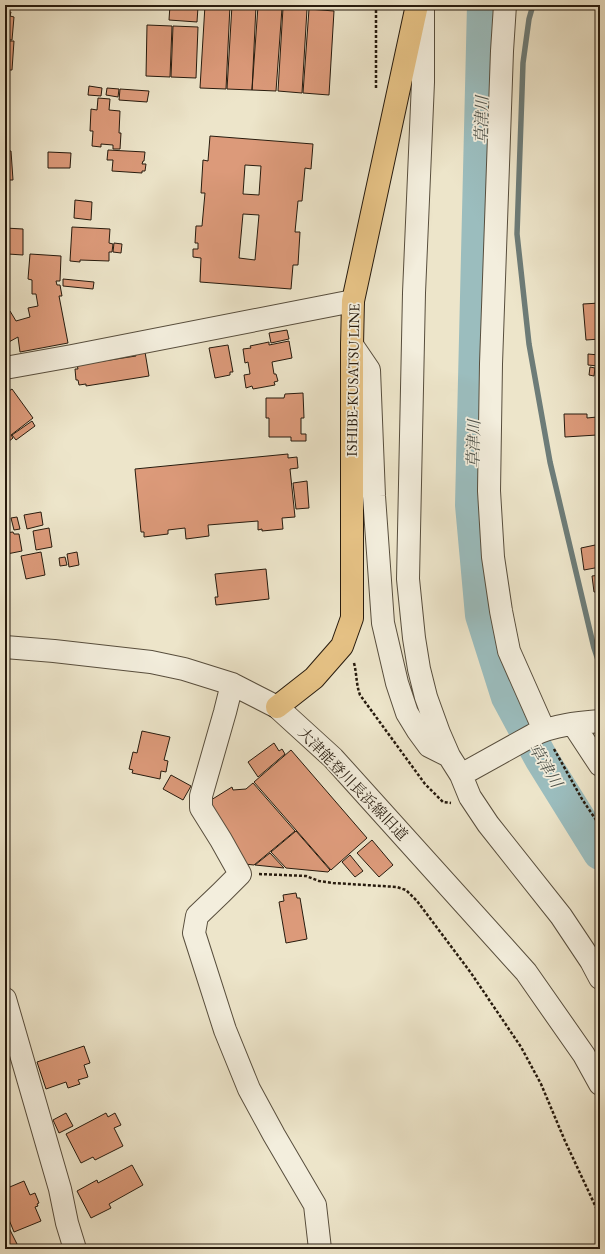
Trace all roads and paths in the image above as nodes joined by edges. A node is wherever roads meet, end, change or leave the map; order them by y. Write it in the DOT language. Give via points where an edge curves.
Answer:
graph roads {
  1 [pos="376,5"];
  2 [pos="417,5"];
  3 [pos="423,5"];
  4 [pos="505,5"];
  5 [pos="376,93"];
  6 [pos="353,301"];
  7 [pos="352,345"];
  8 [pos="5,368"];
  9 [pos="5,647"];
  10 [pos="232,684"];
  11 [pos="277,707"];
  12 [pos="600,721"];
  13 [pos="573,724"];
  14 [pos="539,732"];
  15 [pos="449,756"];
  16 [pos="600,765"];
  17 [pos="461,775"];
  18 [pos="600,826"];
  19 [pos="240,874"];
  20 [pos="600,978"];
  21 [pos="5,999"];
  22 [pos="600,1084"];
  23 [pos="600,1216"];
  24 [pos="75,1249"];
  25 [pos="320,1249"];
  1 -- 5 [label="path"];
  2 -- 6 [label="main road, ISHIBE-KUSATSU LINE"];
  3 -- 15 [label="street" via="423,82 414,293 408,579 419,669 426,697"];
  4 -- 14 [label="street" via="491,364 489,491 492,549 509,651"];
  6 -- 7 [label="main road, ISHIBE-KUSATSU LINE"];
  6 -- 8 [label="street"];
  7 -- 11 [label="main road, ISHIBE-KUSATSU LINE" via="352,618 342,646 314,678"];
  7 -- 15 [label="street" via="369,370 383,623 397,683 407,713 418,732 429,746"];
  9 -- 10 [label="street, 大津能登川長浜線旧道" via="151,662"];
  10 -- 11 [label="street, 大津能登川長浜線旧道"];
  10 -- 19 [label="street" via="201,796 201,808"];
  11 -- 22 [label="street, 大津能登川長浜線旧道" via="338,764 526,972 584,1055"];
  12 -- 13 [label="street"];
  13 -- 14 [label="street"];
  13 -- 16 [label="street"];
  14 -- 17 [label="street"];
  14 -- 18 [label="path"];
  15 -- 17 [label="street"];
  17 -- 20 [label="street" via="470,796 488,824 561,916"];
  19 -- 23 [label="path" via="306,876 333,883 397,887 406,890 471,973 521,1048 541,1084"];
  19 -- 25 [label="street" via="197,916 194,933 225,1030 249,1089 315,1205"];
  21 -- 24 [label="street"];
}
